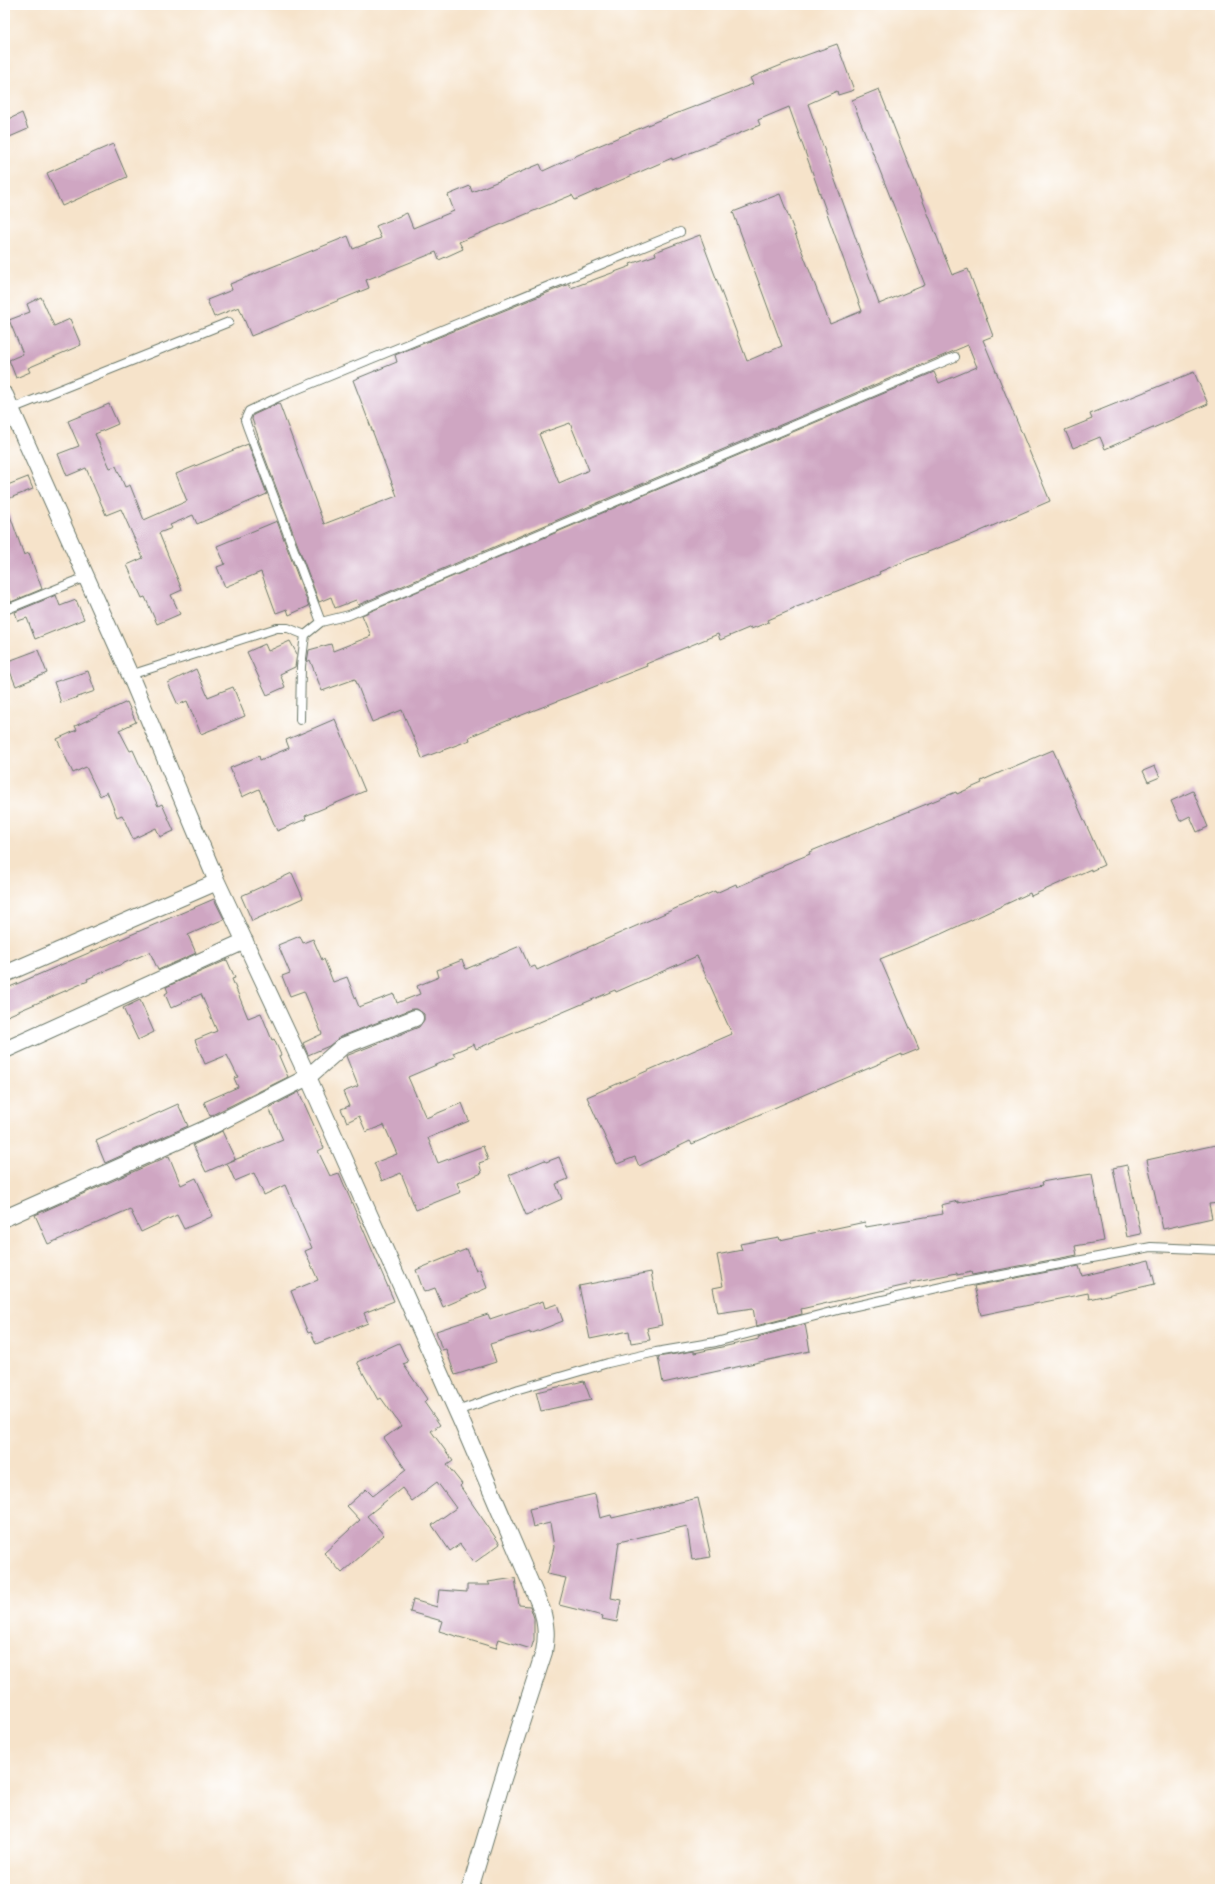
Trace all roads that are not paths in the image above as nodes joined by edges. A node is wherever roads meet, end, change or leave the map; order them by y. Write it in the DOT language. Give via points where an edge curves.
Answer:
graph roads {
  1 [pos="680,232"];
  2 [pos="229,322"];
  3 [pos="955,358"];
  4 [pos="8,402"];
  5 [pos="86,577"];
  6 [pos="5,610"];
  7 [pos="321,622"];
  8 [pos="305,635"];
  9 [pos="130,675"];
  10 [pos="300,720"];
  11 [pos="217,882"];
  12 [pos="245,941"];
  13 [pos="5,974"];
  14 [pos="415,1018"];
  15 [pos="5,1050"];
  16 [pos="308,1077"];
  17 [pos="5,1218"];
  18 [pos="1220,1250"];
  19 [pos="457,1411"];
  20 [pos="470,1889"];
  1 -- 7 [label="lane" via="249,411 247,426"];
  2 -- 4 [label="lane"];
  3 -- 7 [label="lane" via="349,615"];
  4 -- 5 [label="street"];
  5 -- 6 [label="lane"];
  5 -- 9 [label="street"];
  7 -- 8 [label="lane"];
  8 -- 9 [label="lane" via="288,628 277,628"];
  8 -- 10 [label="lane" via="301,666"];
  9 -- 11 [label="street"];
  11 -- 12 [label="street"];
  11 -- 13 [label="street"];
  12 -- 15 [label="street"];
  12 -- 16 [label="street"];
  14 -- 16 [label="street" via="343,1046"];
  16 -- 17 [label="street" via="214,1125"];
  16 -- 19 [label="street"];
  18 -- 19 [label="lane" via="1151,1247 960,1283 842,1309 716,1342 608,1363 519,1389"];
  19 -- 20 [label="street" via="542,1610 547,1636"];
}
